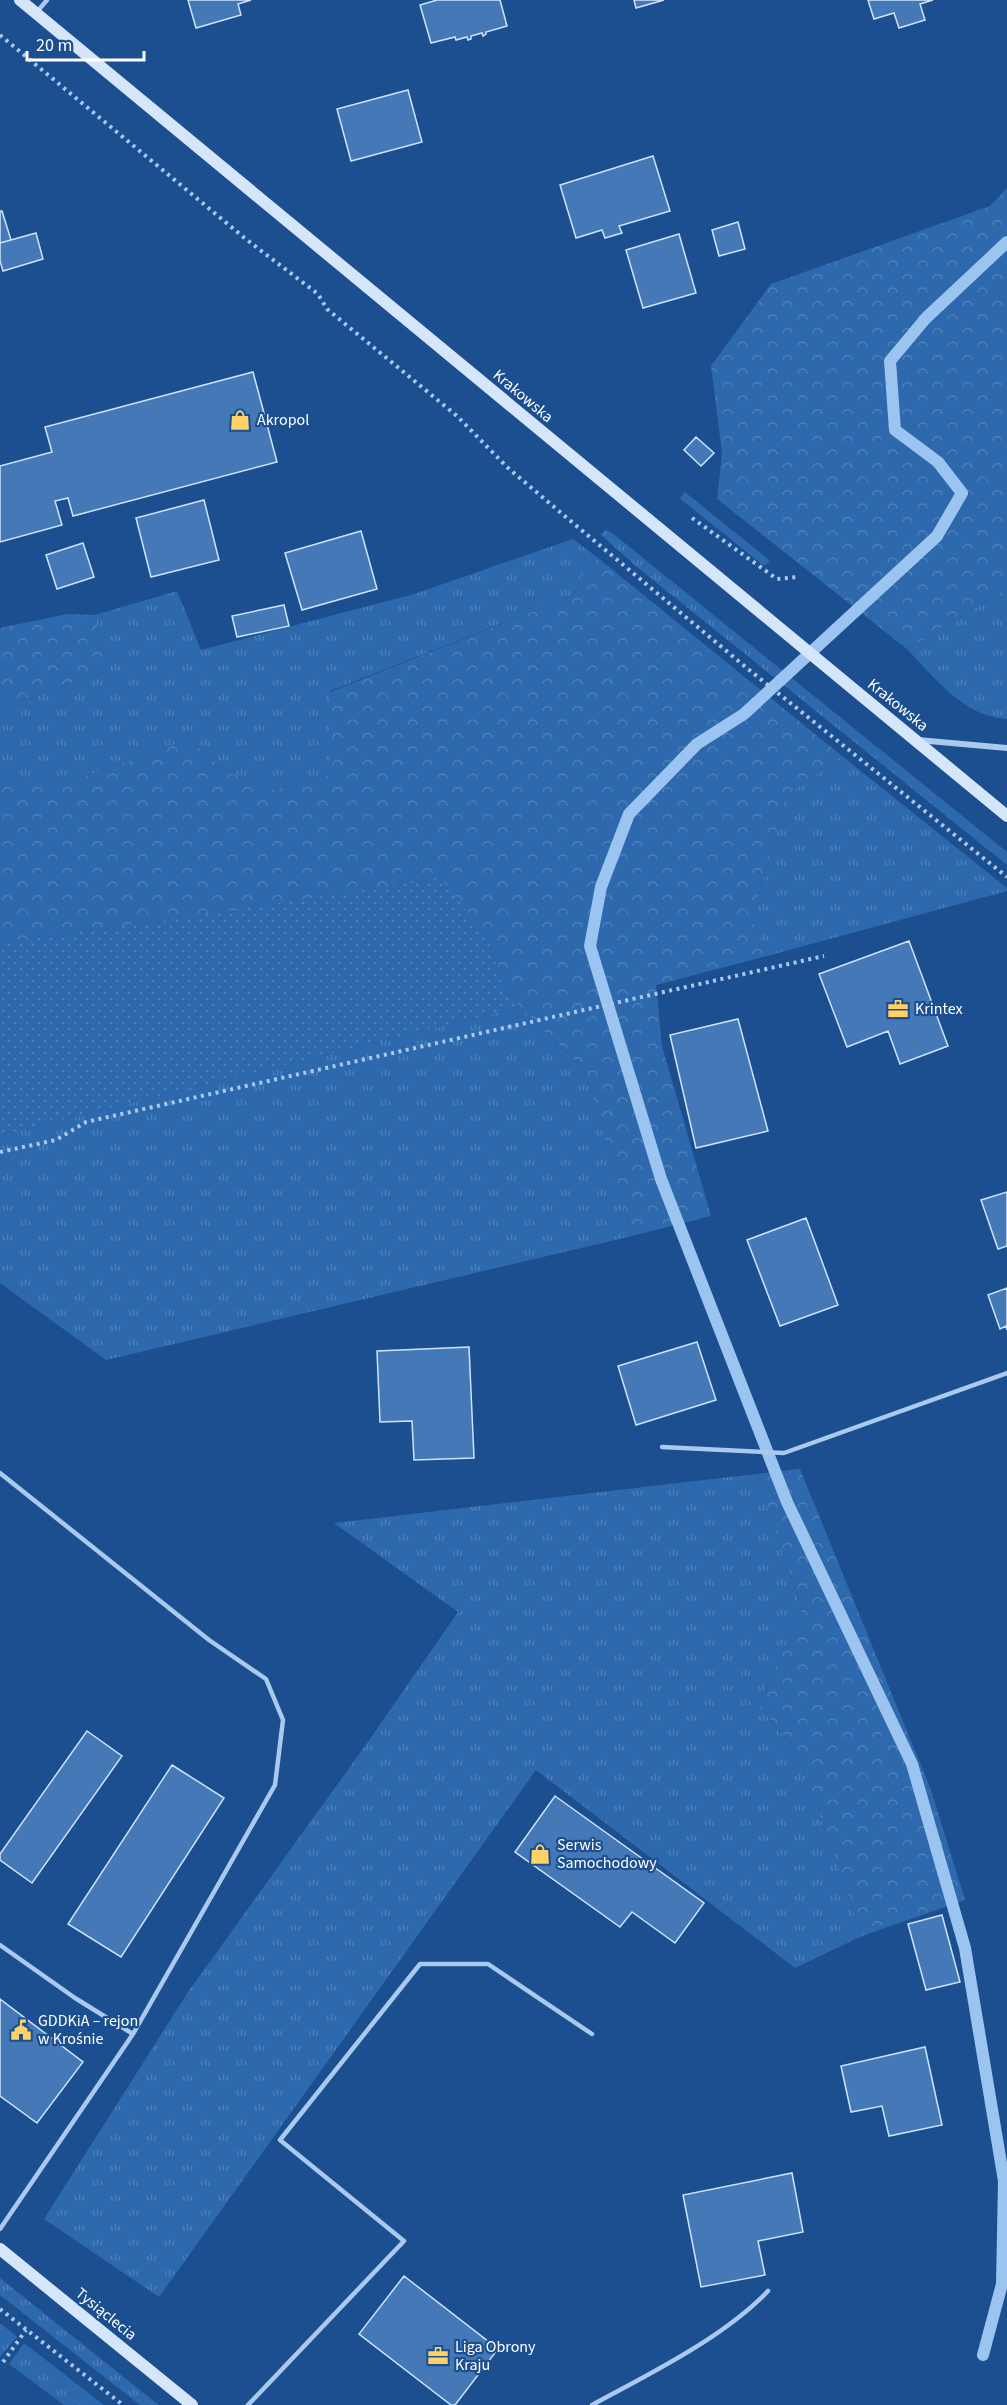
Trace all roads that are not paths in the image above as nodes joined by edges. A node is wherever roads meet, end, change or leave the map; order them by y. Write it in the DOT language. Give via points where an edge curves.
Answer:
graph roads {
  1 [pos="20,0"];
  2 [pos="47,0"];
  3 [pos="36,13"];
  4 [pos="915,740"];
  5 [pos="1007,748"];
  6 [pos="1006,812"];
  7 [pos="1007,1373"];
  8 [pos="662,1447"];
  9 [pos="0,1473"];
  10 [pos="0,1945"];
  11 [pos="134,2034"];
  12 [pos="592,2034"];
  13 [pos="0,2229"];
  14 [pos="0,2249"];
  15 [pos="768,2291"];
  16 [pos="192,2405"];
  17 [pos="248,2405"];
  18 [pos="592,2405"];
  1 -- 3 [label="main road, Krakowska"];
  2 -- 3 [label="lane"];
  3 -- 4 [label="main road, Krakowska"];
  4 -- 5 [label="street"];
  4 -- 6 [label="main road, Krakowska"];
  7 -- 8 [label="lane" via="784,1453"];
  9 -- 11 [label="lane" via="209,1640 266,1679 283,1720 275,1785"];
  10 -- 11 [label="lane"];
  11 -- 13 [label="lane"];
  12 -- 17 [label="lane" via="488,1964 420,1964 280,2140 404,2241"];
  14 -- 16 [label="main road, Tysiąclecia"];
  15 -- 18 [label="lane" via="748,2312 652,2373"];
}
